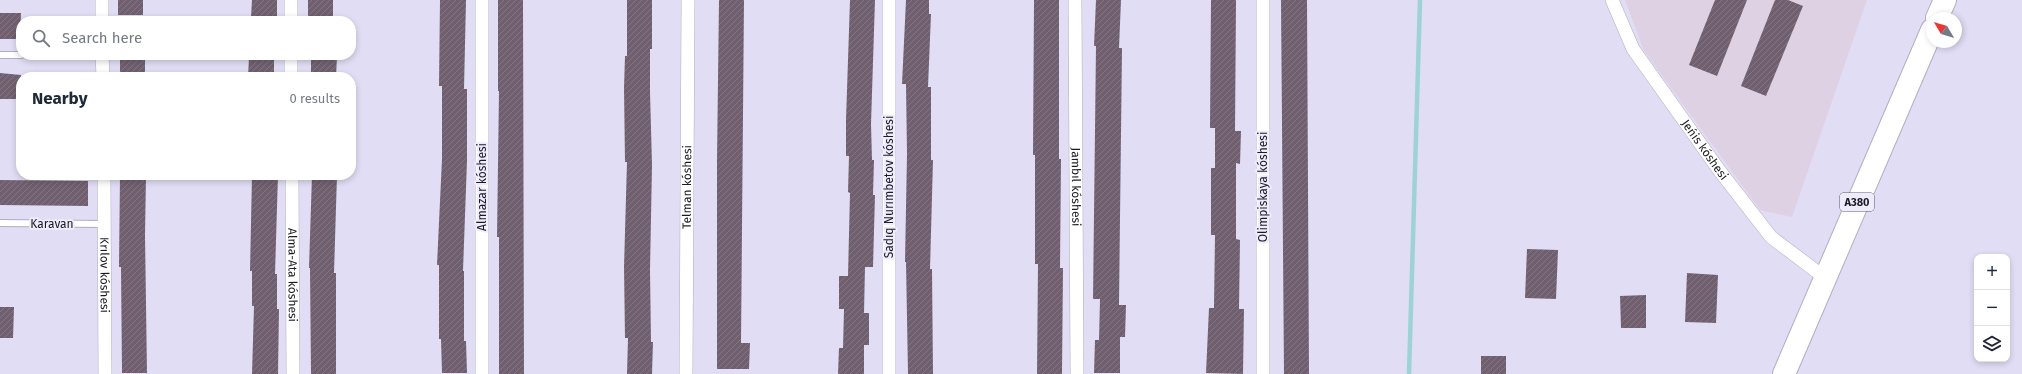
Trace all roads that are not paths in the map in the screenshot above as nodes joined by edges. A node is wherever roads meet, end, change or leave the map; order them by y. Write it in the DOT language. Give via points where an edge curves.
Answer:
graph roads {
  1 [pos="102,0"];
  2 [pos="291,0"];
  3 [pos="482,0"];
  4 [pos="688,0"];
  5 [pos="889,0"];
  6 [pos="1075,0"];
  7 [pos="1263,0"];
  8 [pos="1612,0"];
  9 [pos="1945,0"];
  10 [pos="1940,12"];
  11 [pos="102,16"];
  12 [pos="291,16"];
  13 [pos="1926,44"];
  14 [pos="0,55"];
  15 [pos="16,55"];
  16 [pos="102,60"];
  17 [pos="291,60"];
  18 [pos="103,72"];
  19 [pos="291,72"];
  20 [pos="104,180"];
  21 [pos="292,180"];
  22 [pos="0,224"];
  23 [pos="104,224"];
  24 [pos="1824,277"];
  25 [pos="1787,373"];
  26 [pos="105,374"];
  27 [pos="293,374"];
  28 [pos="482,374"];
  29 [pos="686,374"];
  30 [pos="889,374"];
  31 [pos="1077,374"];
  32 [pos="1263,374"];
  1 -- 11 [label="street"];
  2 -- 12 [label="street"];
  3 -- 28 [label="street, Almazar kóshesi"];
  4 -- 29 [label="street, Telman kóshesi"];
  5 -- 30 [label="street, Sadıq Nurımbetov kóshesi"];
  6 -- 31 [label="street, Jambıl kóshesi"];
  7 -- 32 [label="street, Olimpiskaya kóshesi"];
  8 -- 24 [label="street, Jeńis kóshesi" via="1634,49 1724,176 1771,237"];
  9 -- 10 [label="highway"];
  13 -- 24 [label="highway, A380"];
  14 -- 15 [label="lane"];
  16 -- 18 [label="street"];
  17 -- 19 [label="street"];
  20 -- 23 [label="street, Krılov kóshesi"];
  21 -- 27 [label="street, Alma-Ata kóshesi"];
  22 -- 23 [label="lane, Karavan"];
  23 -- 26 [label="street, Krılov kóshesi"];
  24 -- 25 [label="highway, A380"];
}
